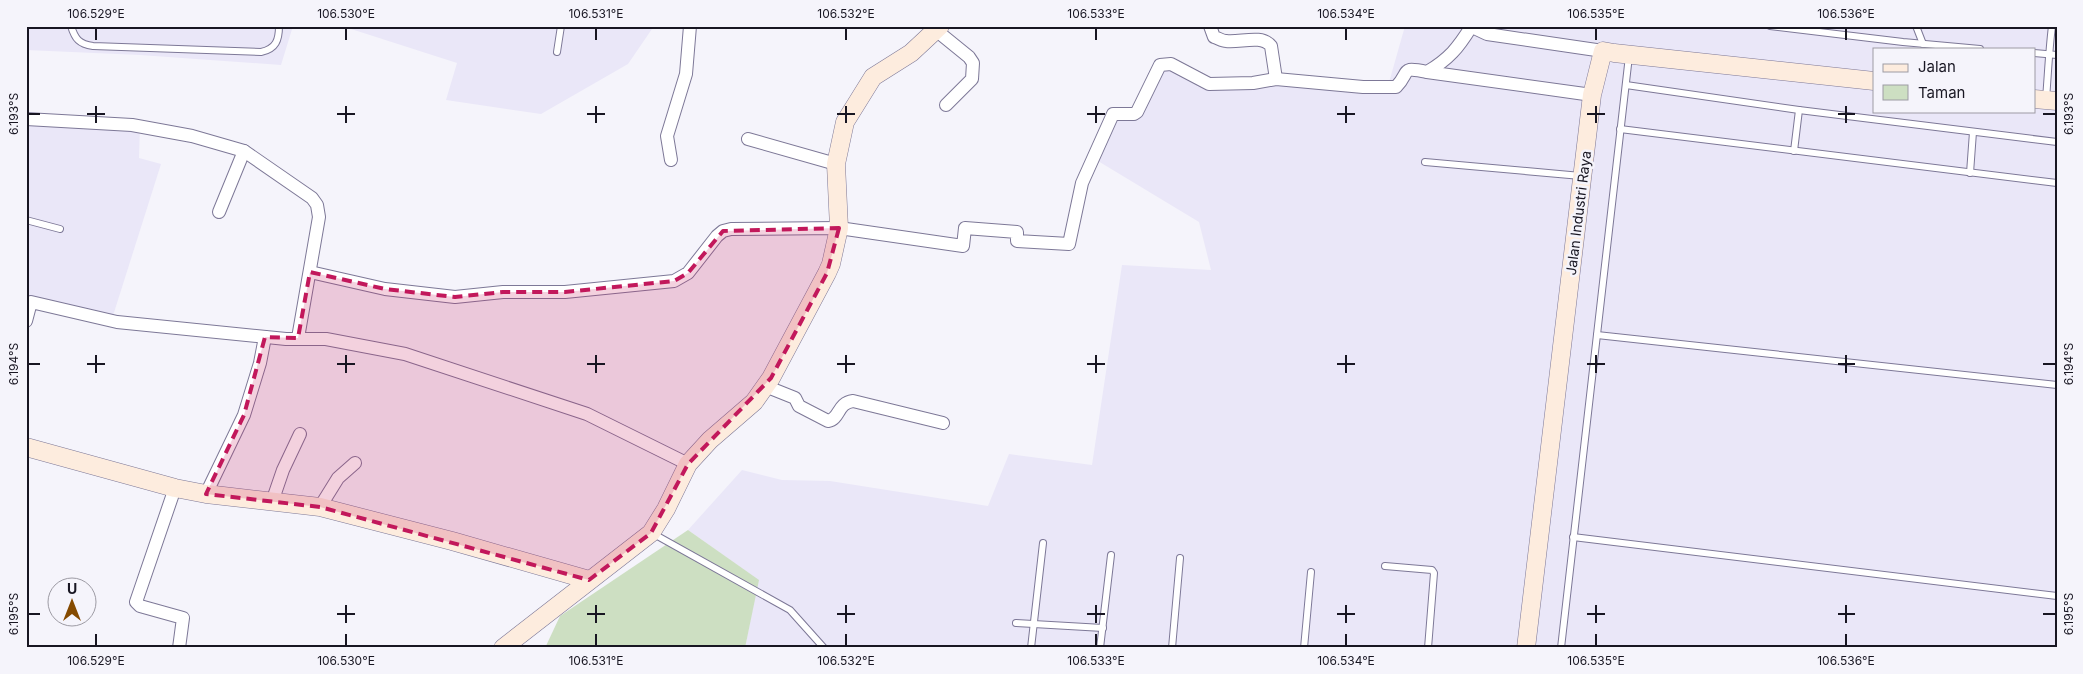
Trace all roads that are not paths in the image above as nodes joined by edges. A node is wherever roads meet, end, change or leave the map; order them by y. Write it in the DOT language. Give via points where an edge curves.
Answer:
graph roads {
  1 [pos="71,26"];
  2 [pos="280,26"];
  3 [pos="561,26"];
  4 [pos="690,26"];
  5 [pos="1210,26"];
  6 [pos="1470,26"];
  7 [pos="1770,26"];
  8 [pos="1916,26"];
  9 [pos="2052,26"];
  10 [pos="938,28"];
  11 [pos="1923,44"];
  12 [pos="1969,48"];
  13 [pos="1603,51"];
  14 [pos="557,52"];
  15 [pos="2036,53"];
  16 [pos="1630,54"];
  17 [pos="2048,55"];
  18 [pos="2057,56"];
  19 [pos="1427,72"];
  20 [pos="1276,79"];
  21 [pos="1873,81"];
  22 [pos="1626,85"];
  23 [pos="1592,95"];
  24 [pos="2046,100"];
  25 [pos="946,105"];
  26 [pos="1799,110"];
  27 [pos="26,119"];
  28 [pos="1620,129"];
  29 [pos="1973,132"];
  30 [pos="748,139"];
  31 [pos="2057,142"];
  32 [pos="244,151"];
  33 [pos="1794,151"];
  34 [pos="670,160"];
  35 [pos="1425,162"];
  36 [pos="836,164"];
  37 [pos="1970,172"];
  38 [pos="1582,176"];
  39 [pos="2057,183"];
  40 [pos="219,212"];
  41 [pos="26,220"];
  42 [pos="839,228"];
  43 [pos="60,229"];
  44 [pos="310,272"];
  45 [pos="26,321"];
  46 [pos="1597,336"];
  47 [pos="265,337"];
  48 [pos="298,338"];
  49 [pos="2057,385"];
  50 [pos="765,386"];
  51 [pos="943,423"];
  52 [pos="300,434"];
  53 [pos="26,447"];
  54 [pos="355,463"];
  55 [pos="688,464"];
  56 [pos="176,488"];
  57 [pos="206,494"];
  58 [pos="272,502"];
  59 [pos="320,507"];
  60 [pos="651,533"];
  61 [pos="1573,537"];
  62 [pos="1043,543"];
  63 [pos="1111,555"];
  64 [pos="1180,558"];
  65 [pos="1385,566"];
  66 [pos="1311,572"];
  67 [pos="589,580"];
  68 [pos="2057,596"];
  69 [pos="1016,623"];
  70 [pos="1034,625"];
  71 [pos="1103,628"];
  72 [pos="179,648"];
  73 [pos="503,648"];
  74 [pos="824,648"];
  75 [pos="1031,648"];
  76 [pos="1100,648"];
  77 [pos="1172,648"];
  78 [pos="1304,648"];
  79 [pos="1428,648"];
  80 [pos="1526,648"];
  81 [pos="1561,648"];
  1 -- 2 [label="lane" via="81,44 93,46 261,52 270,50 277,42"];
  3 -- 14 [label="lane"];
  4 -- 34 [label="street" via="686,74 667,136"];
  5 -- 20 [label="street" via="1214,37 1225,41 1268,42"];
  6 -- 13 [label="street" via="1487,34"];
  6 -- 19 [label="street" via="1452,54"];
  7 -- 11 [label="lane"];
  8 -- 11 [label="lane"];
  9 -- 17 [label="lane"];
  10 -- 25 [label="street" via="973,63 972,79"];
  10 -- 36 [label="street" via="911,53 873,77 845,122"];
  11 -- 12 [label="lane"];
  13 -- 16 [label="street"];
  13 -- 23 [label="street, Jalan Industri Raya"];
  15 -- 17 [label="lane"];
  16 -- 21 [label="street"];
  16 -- 22 [label="lane"];
  17 -- 18 [label="lane"];
  17 -- 24 [label="lane"];
  19 -- 20 [label="street" via="1411,68 1396,87"];
  19 -- 23 [label="street"];
  20 -- 42 [label="street" via="1209,84 1171,64 1160,65 1137,112 1113,114 1082,183 1069,244 1017,241 1017,232 965,228 963,246"];
  22 -- 26 [label="lane"];
  22 -- 28 [label="lane"];
  23 -- 38 [label="street, Jalan Industri Raya"];
  26 -- 29 [label="lane"];
  26 -- 33 [label="lane"];
  27 -- 32 [label="street" via="132,125 192,136"];
  28 -- 33 [label="lane"];
  28 -- 46 [label="lane"];
  29 -- 31 [label="lane"];
  29 -- 37 [label="lane"];
  30 -- 36 [label="street"];
  32 -- 40 [label="street"];
  32 -- 44 [label="street" via="295,185 318,205 320,217"];
  33 -- 37 [label="lane"];
  35 -- 38 [label="lane"];
  36 -- 42 [label="street"];
  37 -- 39 [label="lane"];
  38 -- 80 [label="street, Jalan Industri Raya"];
  41 -- 43 [label="lane"];
  42 -- 44 [label="street" via="722,231 688,273 674,281 565,292 502,292 455,297 386,289"];
  42 -- 50 [label="street" via="827,273"];
  44 -- 48 [label="street"];
  45 -- 47 [label="street" via="31,302 117,322"];
  46 -- 49 [label="lane"];
  46 -- 61 [label="lane"];
  47 -- 48 [label="street"];
  47 -- 57 [label="street" via="244,415"];
  48 -- 55 [label="street" via="326,339 405,354 587,414"];
  50 -- 51 [label="street" via="795,398 799,406 828,421 834,419 844,404 853,401"];
  50 -- 55 [label="street" via="754,402"];
  52 -- 58 [label="street"];
  53 -- 56 [label="street"];
  54 -- 59 [label="street" via="338,478"];
  55 -- 60 [label="street"];
  56 -- 57 [label="street"];
  56 -- 72 [label="street" via="136,602 183,618"];
  57 -- 58 [label="street"];
  58 -- 59 [label="street"];
  59 -- 67 [label="street"];
  60 -- 67 [label="street"];
  60 -- 74 [label="lane" via="790,610"];
  61 -- 68 [label="lane"];
  61 -- 81 [label="lane"];
  62 -- 70 [label="lane"];
  63 -- 71 [label="lane"];
  64 -- 77 [label="lane"];
  65 -- 79 [label="lane" via="1432,570 1434,573"];
  66 -- 78 [label="lane"];
  67 -- 73 [label="street"];
  69 -- 70 [label="lane"];
  70 -- 71 [label="lane"];
  70 -- 75 [label="lane"];
  71 -- 76 [label="lane"];
}
